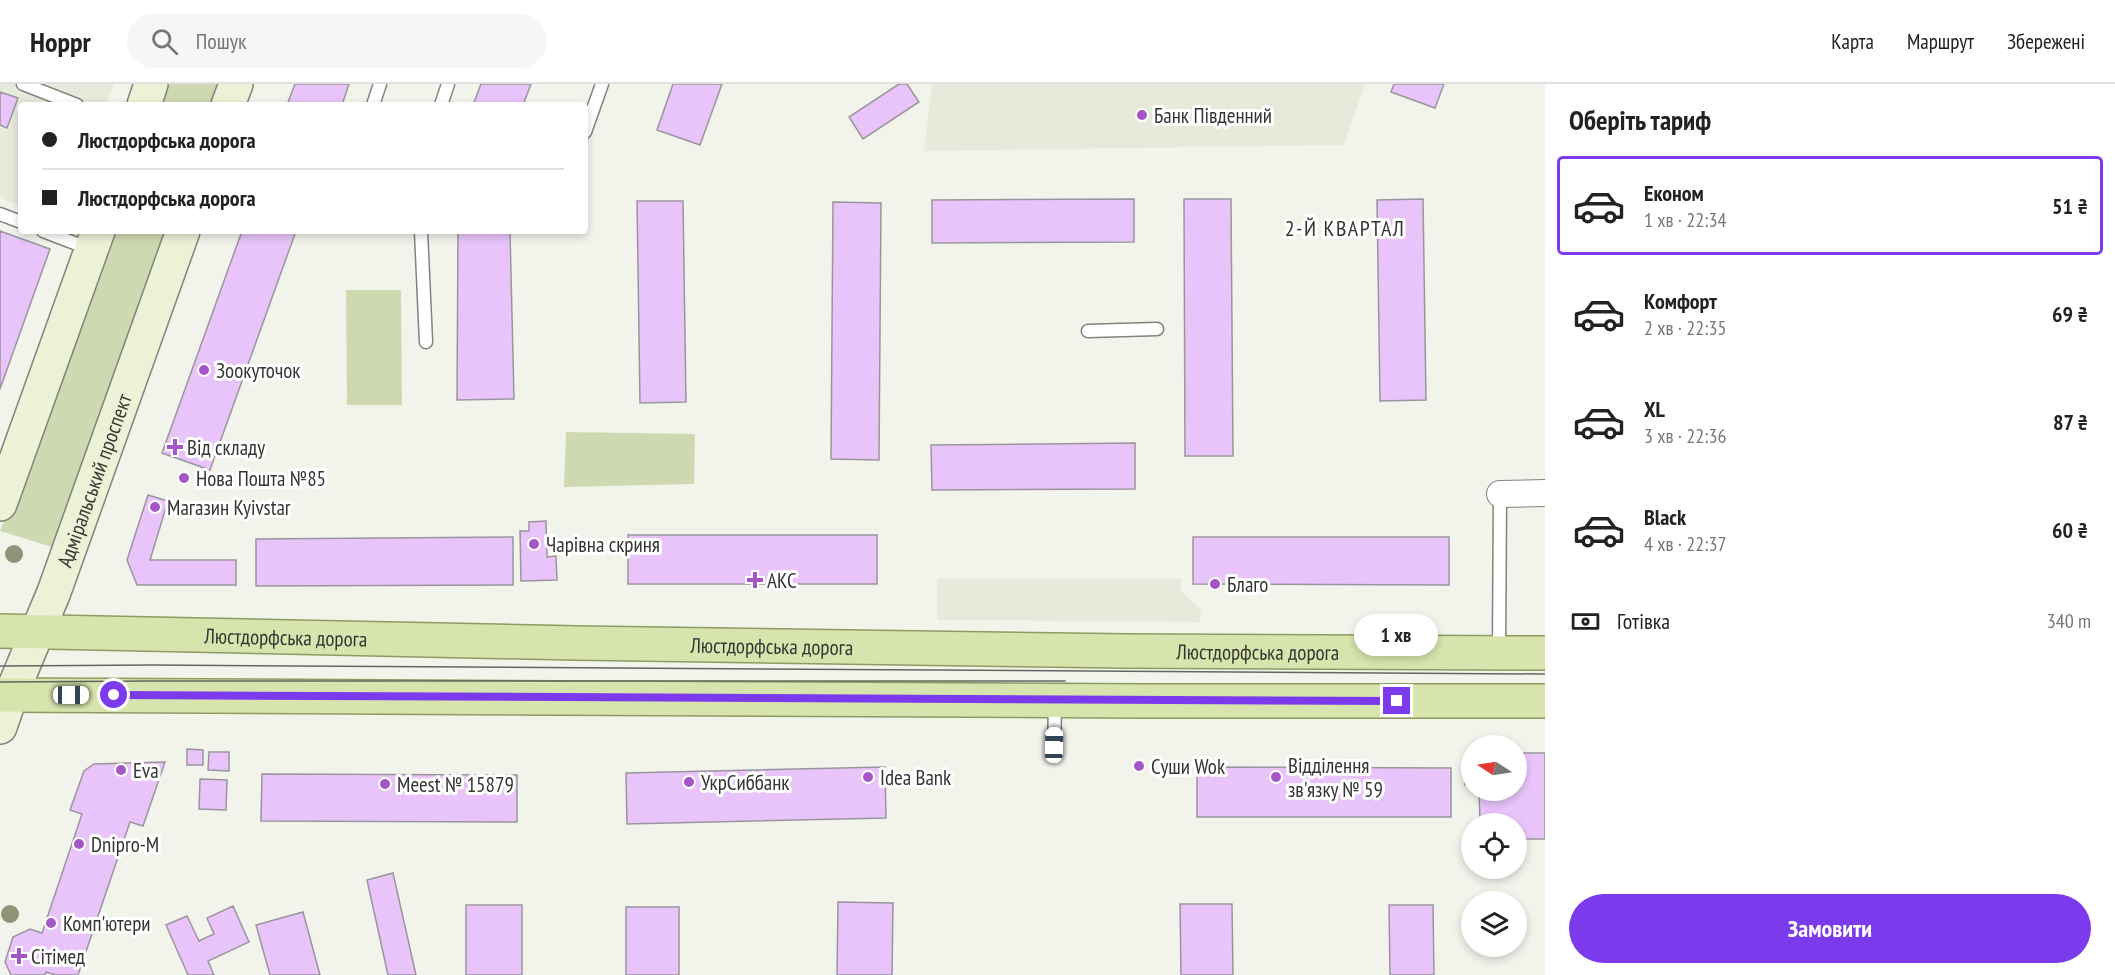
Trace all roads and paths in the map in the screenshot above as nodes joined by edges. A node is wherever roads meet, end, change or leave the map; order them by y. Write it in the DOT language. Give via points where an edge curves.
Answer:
graph roads {
  1 [pos="23,84"];
  2 [pos="151,84"];
  3 [pos="236,84"];
  4 [pos="380,84"];
  5 [pos="448,84"];
  6 [pos="602,84"];
  7 [pos="69,102"];
  8 [pos="145,102"];
  9 [pos="229,102"];
  10 [pos="374,102"];
  11 [pos="442,102"];
  12 [pos="588,124"];
  13 [pos="0,214"];
  14 [pos="18,221"];
  15 [pos="60,234"];
  16 [pos="182,234"];
  17 [pos="421,234"];
  18 [pos="95,240"];
  19 [pos="1157,329"];
  20 [pos="1088,330"];
  21 [pos="426,342"];
  22 [pos="1545,493"];
  23 [pos="1500,494"];
  24 [pos="0,504"];
  25 [pos="0,631"];
  26 [pos="38,633"];
  27 [pos="1499,653"];
  28 [pos="1545,653"];
  29 [pos="5,695"];
  30 [pos="1055,700"];
  31 [pos="1545,700"];
  32 [pos="0,727"];
  33 [pos="1054,756"];
  1 -- 7 [label="lane"];
  2 -- 8 [label="main road"];
  3 -- 9 [label="main road"];
  4 -- 10 [label="lane"];
  5 -- 11 [label="lane"];
  6 -- 12 [label="lane"];
  13 -- 14 [label="lane"];
  15 -- 18 [label="lane"];
  16 -- 26 [label="main road, Адміральський проспект"];
  17 -- 21 [label="lane"];
  18 -- 24 [label="main road"];
  19 -- 20 [label="lane"];
  22 -- 23 [label="street"];
  23 -- 27 [label="lane"];
  25 -- 26 [label="main road, Люстдорфська дорога"];
  26 -- 27 [label="main road, Люстдорфська дорога" via="1125,651"];
  26 -- 29 [label="main road, Адміральський проспект"];
  27 -- 28 [label="main road, Люстдорфська дорога"];
  29 -- 30 [label="main road"];
  29 -- 32 [label="main road, Адміральський проспект"];
  30 -- 31 [label="main road"];
  30 -- 33 [label="lane"];
}
